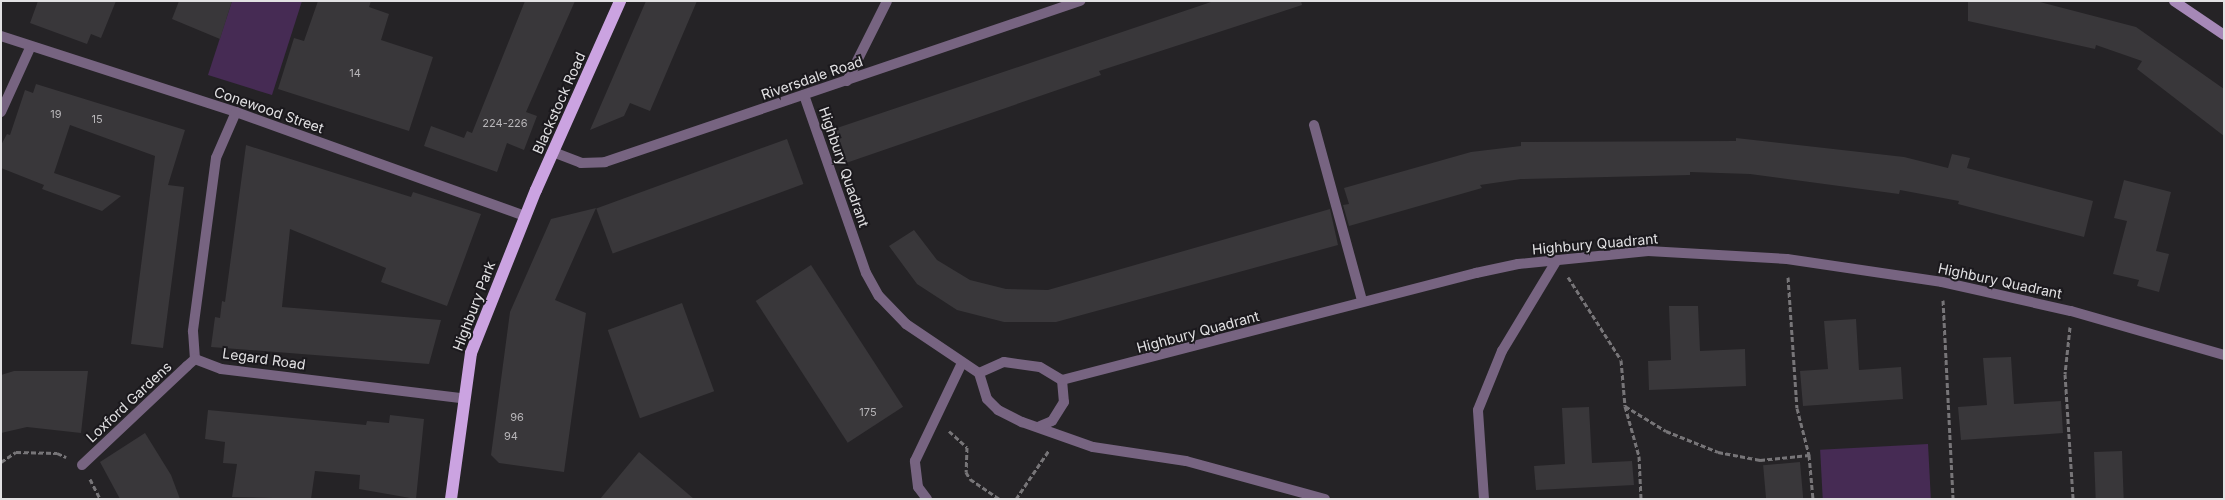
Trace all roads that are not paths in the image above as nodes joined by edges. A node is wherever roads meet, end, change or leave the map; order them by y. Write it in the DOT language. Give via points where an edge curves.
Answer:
graph roads {
  1 [pos="620,1"];
  2 [pos="887,1"];
  3 [pos="1080,1"];
  4 [pos="2174,1"];
  5 [pos="1,36"];
  6 [pos="2224,36"];
  7 [pos="31,46"];
  8 [pos="847,80"];
  9 [pos="804,95"];
  10 [pos="1,112"];
  11 [pos="236,112"];
  12 [pos="1314,125"];
  13 [pos="553,152"];
  14 [pos="525,216"];
  15 [pos="1558,260"];
  16 [pos="1362,301"];
  17 [pos="2224,355"];
  18 [pos="191,362"];
  19 [pos="962,363"];
  20 [pos="979,374"];
  21 [pos="1062,380"];
  22 [pos="462,398"];
  23 [pos="1040,426"];
  24 [pos="82,466"];
  25 [pos="451,499"];
  26 [pos="926,499"];
  27 [pos="1325,499"];
  28 [pos="1484,499"];
  1 -- 13 [label="main road, Blackstock Road"];
  2 -- 8 [label="street"];
  3 -- 8 [label="street, Riversdale Road"];
  4 -- 6 [label="street"];
  5 -- 7 [label="street, Conewood Street"];
  7 -- 10 [label="street"];
  7 -- 11 [label="street, Conewood Street"];
  8 -- 9 [label="street, Riversdale Road"];
  9 -- 13 [label="street, Riversdale Road" via="605,162 581,164"];
  9 -- 19 [label="street, Highbury Quadrant" via="866,273 906,324"];
  11 -- 14 [label="street, Conewood Street"];
  11 -- 18 [label="street" via="216,158"];
  12 -- 16 [label="street"];
  13 -- 14 [label="main road, Blackstock Road"];
  14 -- 22 [label="main road, Highbury Park" via="471,354"];
  15 -- 16 [label="street, Highbury Quadrant" via="1493,269"];
  15 -- 17 [label="street, Highbury Quadrant" via="1648,251 1787,259 1942,282 2071,311"];
  15 -- 28 [label="street" via="1502,351 1478,410"];
  16 -- 21 [label="street, Highbury Quadrant"];
  18 -- 22 [label="street, Legard Road" via="220,369"];
  18 -- 24 [label="street, Loxford Gardens"];
  19 -- 20 [label="street, Highbury Quadrant"];
  19 -- 26 [label="street" via="914,461 918,487"];
  20 -- 21 [label="street" via="1004,362 1040,367"];
  20 -- 23 [label="street" via="980,387 998,410"];
  21 -- 23 [label="street" via="1064,402 1052,421"];
  22 -- 25 [label="main road, Highbury Park"];
  23 -- 27 [label="street" via="1092,447 1186,461"];
}
